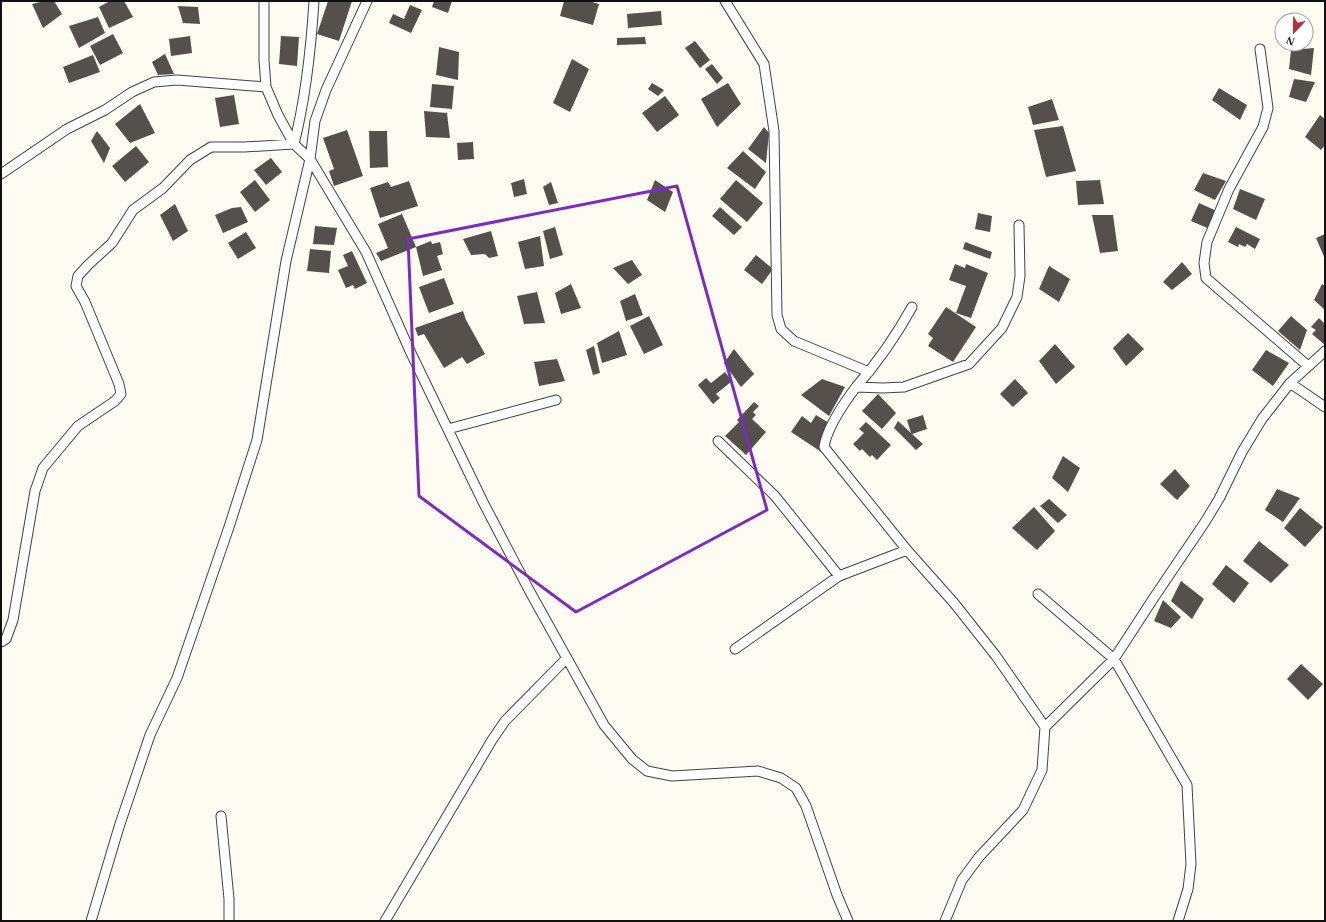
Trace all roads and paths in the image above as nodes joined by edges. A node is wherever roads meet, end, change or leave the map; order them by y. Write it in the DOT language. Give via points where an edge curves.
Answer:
graph roads {
  1 [pos="264,1"];
  2 [pos="314,1"];
  3 [pos="367,1"];
  4 [pos="725,1"];
  5 [pos="1260,49"];
  6 [pos="266,87"];
  7 [pos="294,144"];
  8 [pos="310,159"];
  9 [pos="1,174"];
  10 [pos="1019,225"];
  11 [pos="912,307"];
  12 [pos="1325,351"];
  13 [pos="1308,366"];
  14 [pos="868,372"];
  15 [pos="1290,383"];
  16 [pos="856,387"];
  17 [pos="556,400"];
  18 [pos="1325,408"];
  19 [pos="448,429"];
  20 [pos="718,441"];
  21 [pos="907,550"];
  22 [pos="839,576"];
  23 [pos="1038,594"];
  24 [pos="1,642"];
  25 [pos="735,649"];
  26 [pos="567,658"];
  27 [pos="1114,659"];
  28 [pos="1045,727"];
  29 [pos="221,816"];
  30 [pos="91,921"];
  31 [pos="229,921"];
  32 [pos="385,921"];
  33 [pos="848,921"];
  34 [pos="945,921"];
  35 [pos="1178,921"];
  1 -- 6 [label="street"];
  2 -- 7 [label="street" via="312,43"];
  3 -- 8 [label="street" via="345,46 315,121"];
  4 -- 14 [label="street" via="764,64 774,131 777,315 781,328 794,341"];
  5 -- 13 [label="street" via="1268,108 1263,127 1229,189 1207,242 1204,263 1206,278"];
  6 -- 7 [label="street"];
  6 -- 9 [label="street" via="177,80 154,82 68,129"];
  7 -- 8 [label="street"];
  7 -- 24 [label="street" via="211,147 190,160 163,188 133,210 112,243 78,276 76,286 94,322 121,394 115,401 78,426 43,468 35,491 13,620 6,639"];
  8 -- 19 [label="street" via="366,252"];
  8 -- 30 [label="street" via="286,261 257,440 177,678 150,735"];
  10 -- 16 [label="street" via="1020,276 1017,297 1002,328 969,364 904,387"];
  11 -- 14 [label="street" via="897,334"];
  12 -- 13 [label="street"];
  13 -- 15 [label="street"];
  14 -- 16 [label="street"];
  15 -- 18 [label="street"];
  15 -- 27 [label="street" via="1262,419 1242,452 1220,500"];
  16 -- 21 [label="street" via="825,436 824,447"];
  17 -- 19 [label="street"];
  19 -- 26 [label="street" via="483,502"];
  20 -- 22 [label="street" via="775,496"];
  21 -- 22 [label="street"];
  21 -- 28 [label="street" via="996,656"];
  22 -- 25 [label="street"];
  23 -- 27 [label="street"];
  26 -- 32 [label="street" via="505,721"];
  26 -- 33 [label="street" via="604,725 632,759 647,771 672,776 758,771 781,778 796,788 806,806"];
  27 -- 28 [label="street"];
  27 -- 35 [label="street" via="1187,785 1191,864 1188,889"];
  28 -- 34 [label="street" via="1042,770 1023,810 979,857 962,880"];
  29 -- 31 [label="street"];
}
